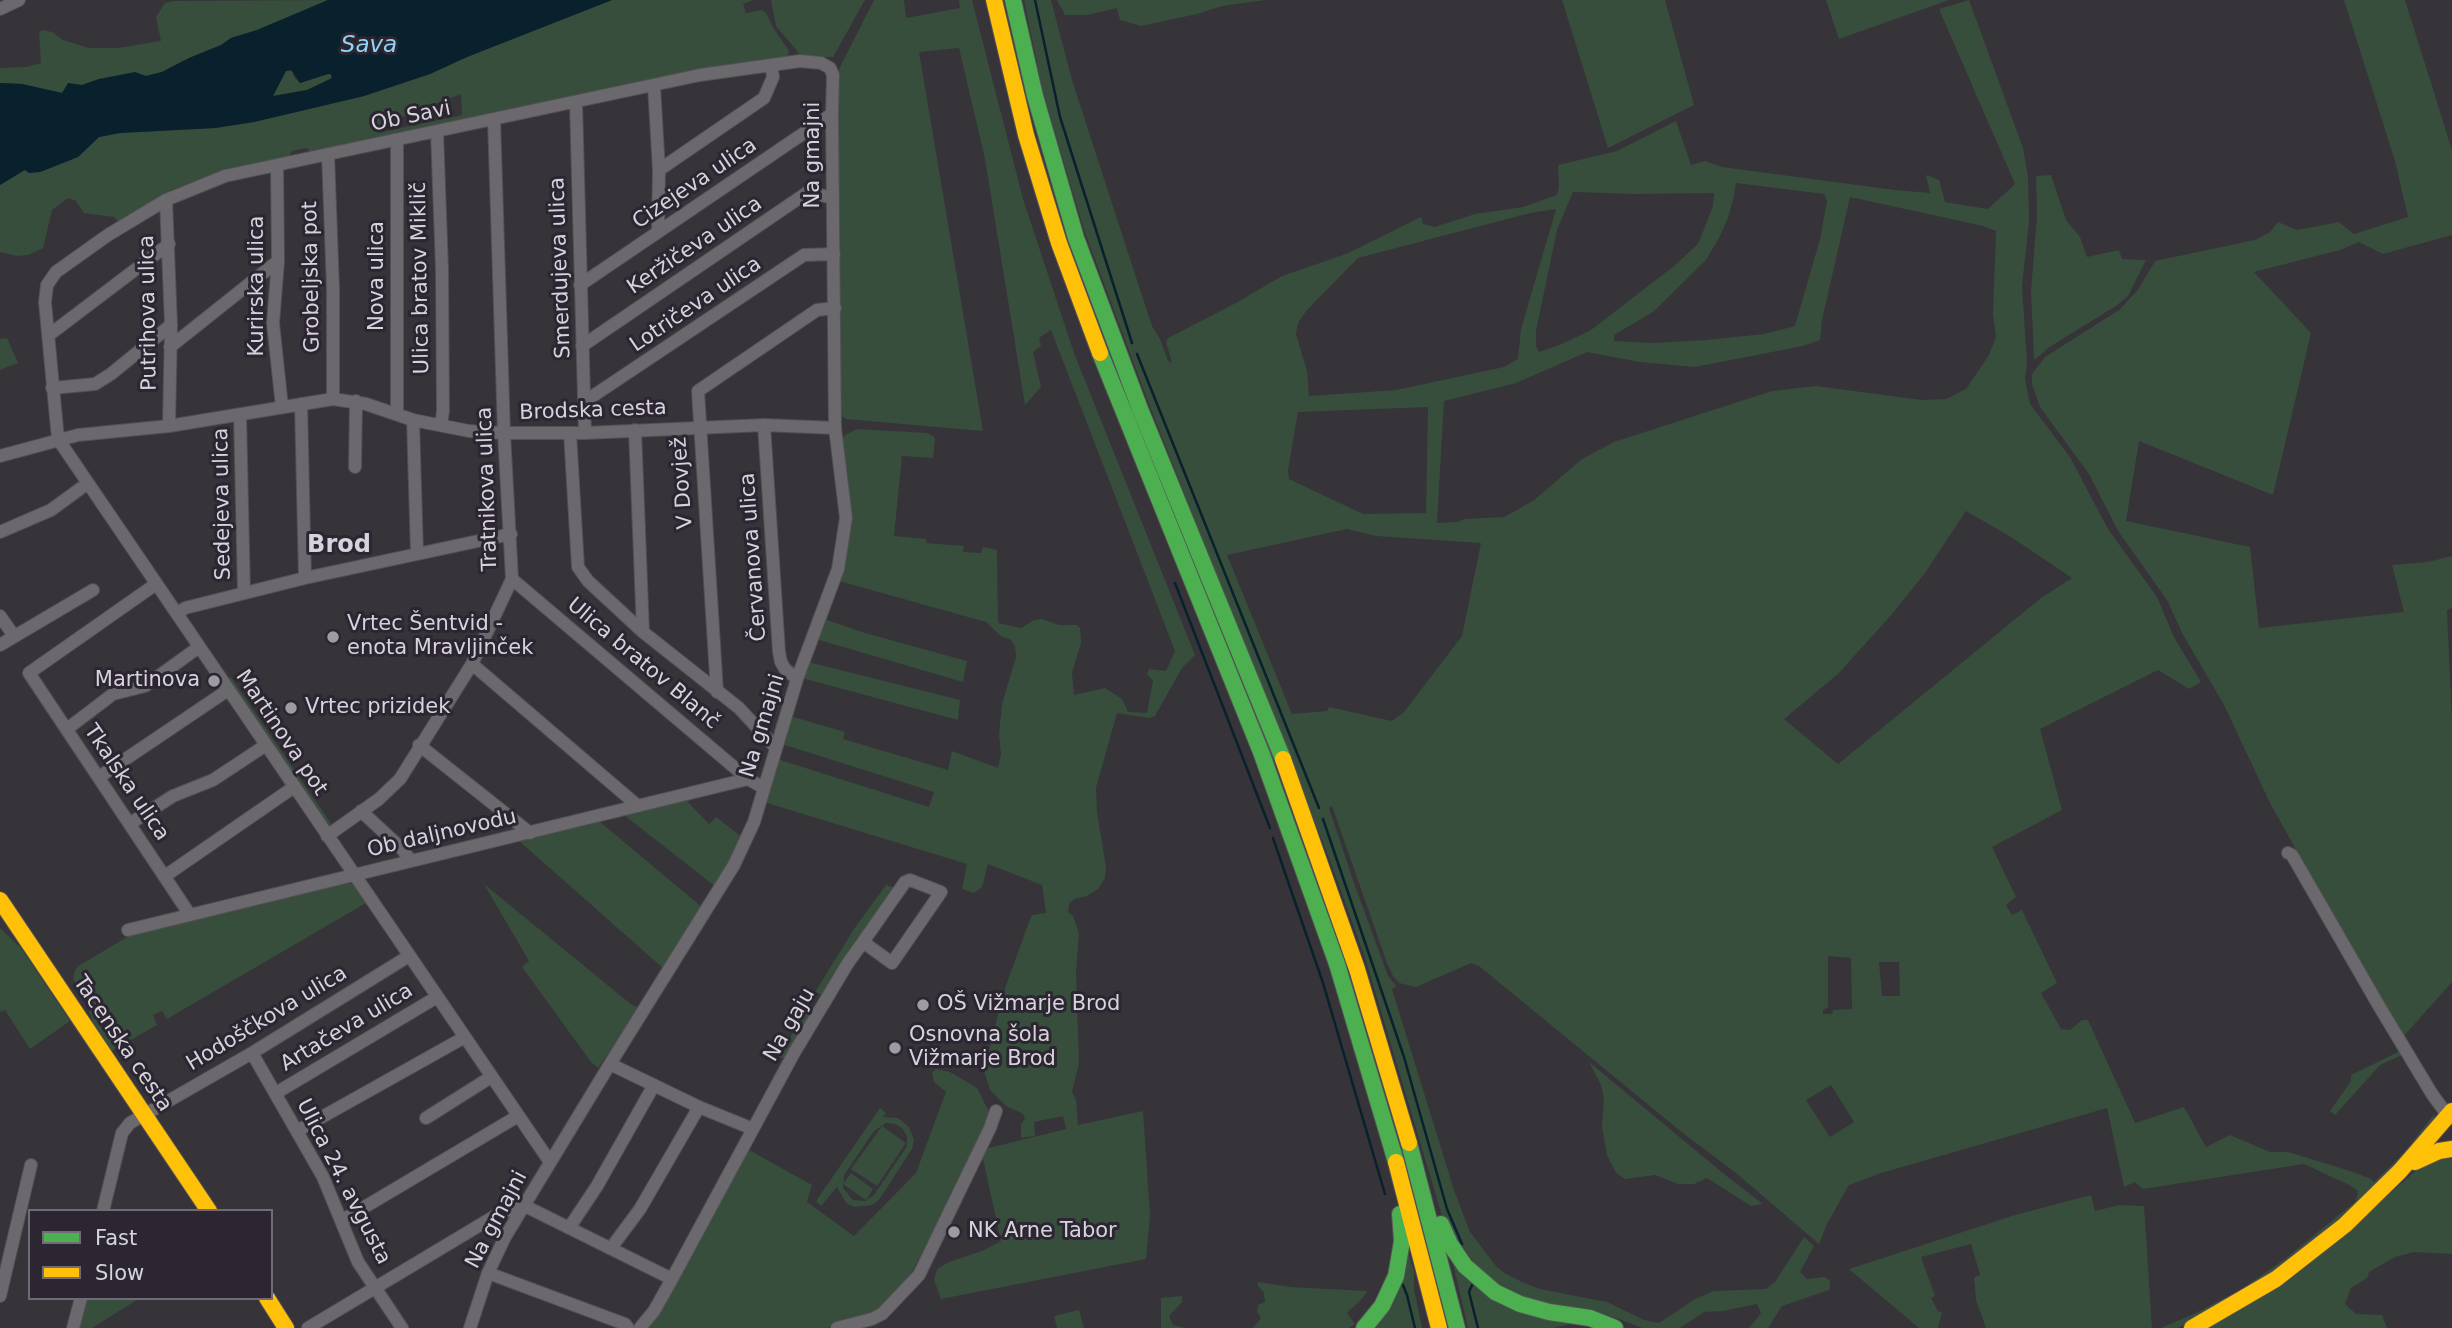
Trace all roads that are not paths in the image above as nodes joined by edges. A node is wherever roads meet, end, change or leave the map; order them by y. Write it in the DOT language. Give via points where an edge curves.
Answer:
graph roads {
  1 [pos="19,0"];
  2 [pos="994,0"];
  3 [pos="1013,0"];
  4 [pos="0,9"];
  5 [pos="771,65"];
  6 [pos="830,68"];
  7 [pos="654,86"];
  8 [pos="576,103"];
  9 [pos="832,114"];
  10 [pos="494,119"];
  11 [pos="437,131"];
  12 [pos="397,140"];
  13 [pos="328,154"];
  14 [pos="277,165"];
  15 [pos="659,170"];
  16 [pos="833,198"];
  17 [pos="166,200"];
  18 [pos="658,232"];
  19 [pos="169,244"];
  20 [pos="834,254"];
  21 [pos="278,261"];
  22 [pos="580,285"];
  23 [pos="45,302"];
  24 [pos="835,308"];
  25 [pos="171,325"];
  26 [pos="49,335"];
  27 [pos="582,346"];
  28 [pos="170,348"];
  29 [pos="52,388"];
  30 [pos="333,399"];
  31 [pos="356,401"];
  32 [pos="584,402"];
  33 [pos="302,404"];
  34 [pos="282,407"];
  35 [pos="397,412"];
  36 [pos="240,415"];
  37 [pos="413,419"];
  38 [pos="441,425"];
  39 [pos="764,425"];
  40 [pos="169,426"];
  41 [pos="698,426"];
  42 [pos="835,428"];
  43 [pos="635,430"];
  44 [pos="504,433"];
  45 [pos="570,433"];
  46 [pos="585,433"];
  47 [pos="58,439"];
  48 [pos="0,456"];
  49 [pos="355,467"];
  50 [pos="88,483"];
  51 [pos="0,532"];
  52 [pos="511,534"];
  53 [pos="417,553"];
  54 [pos="305,578"];
  55 [pos="512,579"];
  56 [pos="156,584"];
  57 [pos="93,590"];
  58 [pos="244,593"];
  59 [pos="177,614"];
  60 [pos="0,616"];
  61 [pos="643,632"];
  62 [pos="14,636"];
  63 [pos="0,645"];
  64 [pos="199,648"];
  65 [pos="472,664"];
  66 [pos="797,679"];
  67 [pos="228,690"];
  68 [pos="717,692"];
  69 [pos="66,729"];
  70 [pos="266,745"];
  71 [pos="419,745"];
  72 [pos="776,748"];
  73 [pos="99,777"];
  74 [pos="748,779"];
  75 [pos="295,787"];
  76 [pos="764,788"];
  77 [pos="639,806"];
  78 [pos="361,811"];
  79 [pos="131,823"];
  80 [pos="530,833"];
  81 [pos="327,836"];
  82 [pos="2288,853"];
  83 [pos="411,861"];
  84 [pos="354,875"];
  85 [pos="165,876"];
  86 [pos="0,900"];
  87 [pos="190,915"];
  88 [pos="128,930"];
  89 [pos="863,943"];
  90 [pos="409,956"];
  91 [pos="437,997"];
  92 [pos="464,1037"];
  93 [pos="252,1053"];
  94 [pos="610,1063"];
  95 [pos="491,1077"];
  96 [pos="654,1085"];
  97 [pos="276,1093"];
  98 [pos="699,1107"];
  99 [pos="996,1111"];
  100 [pos="144,1115"];
  101 [pos="518,1116"];
  102 [pos="2451,1117"];
  103 [pos="426,1118"];
  104 [pos="753,1129"];
  105 [pos="297,1131"];
  106 [pos="1407,1134"];
  107 [pos="2452,1149"];
  108 [pos="550,1162"];
  109 [pos="1396,1163"];
  110 [pos="31,1165"];
  111 [pos="2400,1171"];
  112 [pos="525,1206"];
  113 [pos="103,1209"];
  114 [pos="207,1209"];
  115 [pos="341,1221"];
  116 [pos="569,1228"];
  117 [pos="611,1248"];
  118 [pos="488,1273"];
  119 [pos="672,1279"];
  120 [pos="375,1287"];
  121 [pos="0,1296"];
  122 [pos="80,1300"];
  123 [pos="268,1300"];
  124 [pos="73,1328"];
  125 [pos="286,1328"];
  126 [pos="308,1328"];
  127 [pos="402,1328"];
  128 [pos="470,1328"];
  129 [pos="628,1328"];
  130 [pos="640,1328"];
  131 [pos="837,1328"];
  132 [pos="1364,1328"];
  133 [pos="1439,1328"];
  134 [pos="1457,1328"];
  135 [pos="1575,1328"];
  136 [pos="1601,1328"];
  137 [pos="1615,1328"];
  138 [pos="2192,1328"];
  1 -- 4 [label="street"];
  2 -- 109 [label="main road" via="1026,135 1059,243 1283,809 1337,964"];
  3 -- 106 [label="main road" via="1076,238 1139,409 1292,782 1357,969"];
  5 -- 6 [label="street, Ob Savi" via="809,61"];
  5 -- 7 [label="street, Ob Savi"];
  5 -- 15 [label="street" via="773,77 764,98"];
  6 -- 9 [label="street, Na gmajni"];
  7 -- 8 [label="street, Ob Savi"];
  7 -- 15 [label="street"];
  8 -- 10 [label="street, Ob Savi"];
  8 -- 22 [label="street, Smerdujeva ulica"];
  9 -- 16 [label="street, Na gmajni"];
  9 -- 18 [label="street, Cizejeva ulica"];
  10 -- 11 [label="street, Ob Savi"];
  10 -- 44 [label="street, Tratnikova ulica"];
  11 -- 12 [label="street, Ob Savi"];
  11 -- 38 [label="street, Ulica bratov Miklič"];
  12 -- 13 [label="street, Ob Savi"];
  12 -- 35 [label="street, Nova ulica"];
  13 -- 14 [label="street, Ob Savi"];
  13 -- 30 [label="street, Grobeljska pot"];
  14 -- 17 [label="street, Ob Savi" via="225,176"];
  14 -- 21 [label="street, Kurirska ulica"];
  15 -- 18 [label="street"];
  16 -- 20 [label="street, Na gmajni"];
  16 -- 27 [label="street, Keržičeva ulica" via="808,192"];
  17 -- 19 [label="street, Putrihova ulica"];
  17 -- 23 [label="street, Ob Savi" via="56,272 47,285"];
  18 -- 22 [label="street, Cizejeva ulica"];
  19 -- 25 [label="street, Putrihova ulica"];
  19 -- 26 [label="street"];
  20 -- 24 [label="street, Na gmajni"];
  20 -- 32 [label="street, Lotričeva ulica" via="804,256"];
  21 -- 28 [label="street"];
  21 -- 34 [label="street, Kurirska ulica" via="274,323"];
  22 -- 27 [label="street, Smerdujeva ulica"];
  23 -- 26 [label="street, Martinova pot"];
  24 -- 41 [label="street, V Dovjež" via="817,310 698,391"];
  24 -- 42 [label="street, Na gmajni"];
  25 -- 28 [label="street, Putrihova ulica"];
  25 -- 29 [label="street" via="95,384"];
  26 -- 29 [label="street, Martinova pot"];
  27 -- 32 [label="street, Smerdujeva ulica"];
  28 -- 40 [label="street, Putrihova ulica"];
  29 -- 47 [label="street, Martinova pot"];
  30 -- 31 [label="street, Brodska cesta"];
  30 -- 33 [label="street, Brodska cesta"];
  31 -- 35 [label="street, Brodska cesta"];
  31 -- 49 [label="street"];
  32 -- 46 [label="street, Smerdujeva ulica"];
  33 -- 34 [label="street, Brodska cesta"];
  33 -- 54 [label="street"];
  34 -- 36 [label="street, Brodska cesta"];
  35 -- 37 [label="street, Brodska cesta"];
  36 -- 40 [label="street, Brodska cesta"];
  36 -- 58 [label="street, Sedejeva ulica"];
  37 -- 38 [label="street, Brodska cesta"];
  37 -- 53 [label="street"];
  38 -- 44 [label="street, Brodska cesta"];
  39 -- 41 [label="street, Brodska cesta"];
  39 -- 42 [label="street, Brodska cesta"];
  39 -- 66 [label="street, Červanova ulica" via="780,662"];
  40 -- 47 [label="street, Brodska cesta"];
  41 -- 43 [label="street, Brodska cesta"];
  41 -- 68 [label="street, V Dovjež"];
  42 -- 66 [label="street, Na gmajni" via="846,519 844,538 838,569"];
  43 -- 46 [label="street, Brodska cesta"];
  43 -- 61 [label="street"];
  44 -- 45 [label="street, Brodska cesta"];
  44 -- 52 [label="street, Tratnikova ulica"];
  45 -- 46 [label="street, Brodska cesta"];
  45 -- 61 [label="street" via="578,567"];
  47 -- 48 [label="street, Brodska cesta"];
  47 -- 50 [label="street, Martinova pot"];
  50 -- 51 [label="street" via="51,510"];
  50 -- 56 [label="street, Martinova pot"];
  52 -- 53 [label="street"];
  52 -- 55 [label="street, Tratnikova ulica"];
  53 -- 54 [label="street"];
  54 -- 58 [label="street"];
  55 -- 65 [label="street, Tratnikova ulica"];
  55 -- 74 [label="street, Ulica bratov Blanč"];
  56 -- 59 [label="street, Martinova pot"];
  56 -- 69 [label="street, Tkalska ulica" via="29,673"];
  57 -- 62 [label="street"];
  58 -- 59 [label="street"];
  59 -- 64 [label="street, Martinova pot"];
  60 -- 62 [label="street"];
  61 -- 68 [label="street"];
  62 -- 63 [label="street"];
  64 -- 67 [label="street, Martinova pot"];
  64 -- 69 [label="street" via="145,686 113,694"];
  65 -- 71 [label="street, Tratnikova ulica"];
  65 -- 77 [label="street"];
  66 -- 72 [label="street, Na gmajni"];
  67 -- 70 [label="street, Martinova pot"];
  67 -- 73 [label="street"];
  68 -- 72 [label="street" via="739,708"];
  69 -- 73 [label="street, Tkalska ulica"];
  70 -- 75 [label="street, Martinova pot"];
  70 -- 79 [label="street" via="213,780 173,796"];
  71 -- 78 [label="street, Tratnikova ulica" via="400,779"];
  71 -- 80 [label="street"];
  72 -- 76 [label="street, Na gmajni"];
  73 -- 79 [label="street, Tkalska ulica"];
  74 -- 76 [label="street"];
  74 -- 77 [label="street, Ob daljnovodu"];
  75 -- 81 [label="street, Martinova pot"];
  75 -- 85 [label="street"];
  76 -- 94 [label="street, Na gmajni" via="734,865"];
  77 -- 80 [label="street, Ob daljnovodu"];
  78 -- 81 [label="street, Tratnikova ulica"];
  78 -- 83 [label="street"];
  79 -- 85 [label="street, Tkalska ulica"];
  80 -- 83 [label="street, Ob daljnovodu"];
  81 -- 84 [label="street, Martinova pot"];
  82 -- 102 [label="street" via="2431,1094"];
  83 -- 84 [label="street, Ob daljnovodu"];
  84 -- 87 [label="street, Ob daljnovodu"];
  84 -- 90 [label="street, Martinova pot"];
  85 -- 87 [label="street, Tkalska ulica"];
  86 -- 100 [label="main road, Tacenska cesta"];
  87 -- 88 [label="street, Ob daljnovodu"];
  89 -- 89 [label="street, Na gaju" via="892,963 942,892 905,882"];
  89 -- 104 [label="street, Na gaju"];
  90 -- 91 [label="street, Martinova pot"];
  90 -- 93 [label="street, Hodoščkova ulica"];
  91 -- 92 [label="street, Martinova pot"];
  91 -- 97 [label="street, Artačeva ulica"];
  92 -- 95 [label="street, Martinova pot"];
  92 -- 105 [label="street"];
  93 -- 97 [label="street, Ulica 24. avgusta"];
  93 -- 100 [label="street, Hodoščkova ulica"];
  94 -- 96 [label="street"];
  94 -- 108 [label="street, Na gmajni"];
  95 -- 101 [label="street, Martinova pot"];
  95 -- 103 [label="street"];
  96 -- 98 [label="street"];
  96 -- 116 [label="street"];
  97 -- 105 [label="street, Ulica 24. avgusta"];
  98 -- 104 [label="street"];
  98 -- 117 [label="street" via="640,1209"];
  99 -- 131 [label="street" via="919,1275 882,1314"];
  100 -- 113 [label="street, Hodoščkova ulica" via="122,1133"];
  100 -- 114 [label="main road, Tacenska cesta"];
  101 -- 108 [label="street, Martinova pot"];
  101 -- 115 [label="street"];
  102 -- 111 [label="main road"];
  104 -- 119 [label="street, Na gaju"];
  105 -- 115 [label="street, Ulica 24. avgusta"];
  106 -- 134 [label="main road"];
  106 -- 137 [label="main road" via="1428,1178 1444,1232 1474,1276 1520,1304 1590,1318"];
  107 -- 111 [label="main road" via="2439,1150"];
  108 -- 112 [label="street, Na gmajni"];
  109 -- 132 [label="main road" via="1402,1227 1399,1264 1388,1296"];
  109 -- 133 [label="main road"];
  110 -- 121 [label="street"];
  111 -- 138 [label="main road" via="2310,1254"];
  112 -- 116 [label="street"];
  112 -- 118 [label="street, Na gmajni"];
  112 -- 120 [label="street" via="500,1213"];
  115 -- 120 [label="street, Ulica 24. avgusta" via="358,1262"];
  116 -- 117 [label="street"];
  117 -- 119 [label="street"];
  118 -- 128 [label="street, Na gmajni"];
  118 -- 129 [label="street"];
  119 -- 130 [label="street, Na gaju"];
  120 -- 126 [label="street"];
  120 -- 127 [label="street, Ulica 24. avgusta"];
  122 -- 124 [label="street"];
  123 -- 125 [label="main road"];
  135 -- 136 [label="main road"];
}
